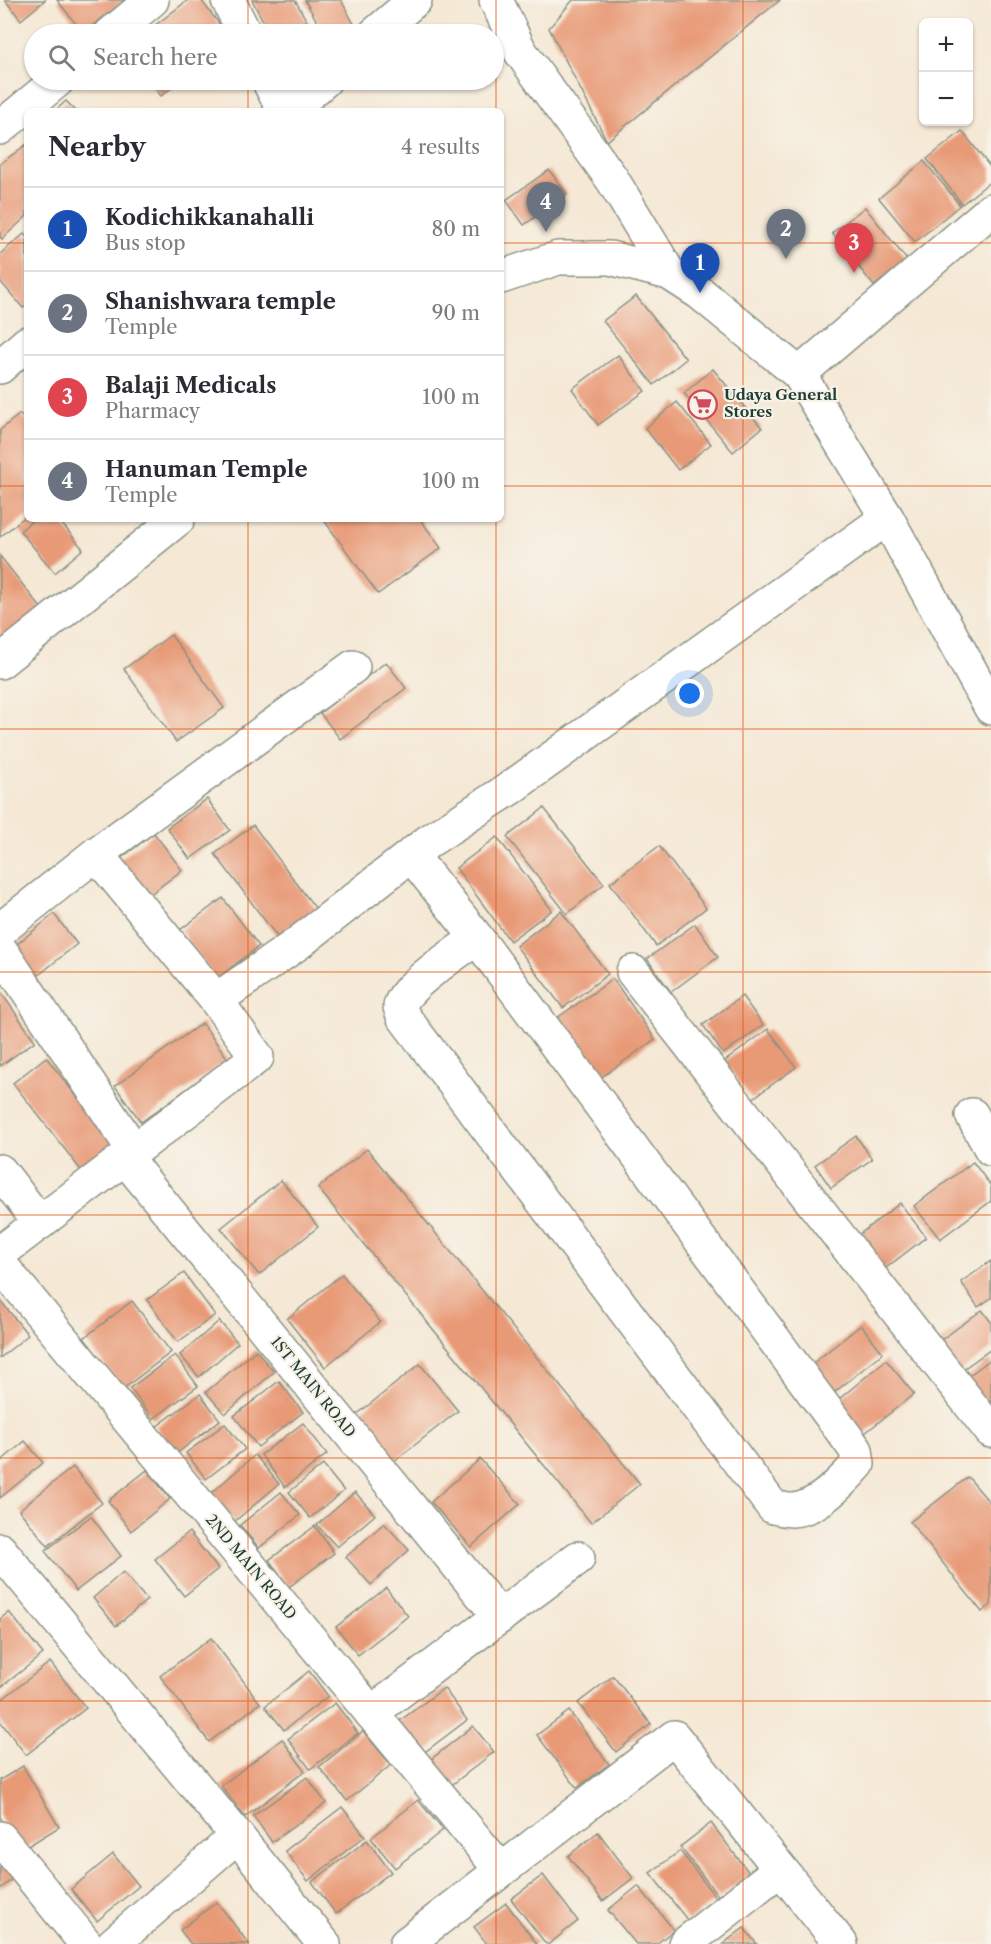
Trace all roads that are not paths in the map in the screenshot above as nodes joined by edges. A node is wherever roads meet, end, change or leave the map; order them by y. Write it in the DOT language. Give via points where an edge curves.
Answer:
graph roads {
  1 [pos="152,0"];
  2 [pos="228,0"];
  3 [pos="414,0"];
  4 [pos="496,0"];
  5 [pos="123,24"];
  6 [pos="241,24"];
  7 [pos="386,24"];
  8 [pos="46,90"];
  9 [pos="273,90"];
  10 [pos="313,90"];
  11 [pos="24,108"];
  12 [pos="24,108"];
  13 [pos="282,108"];
  14 [pos="292,108"];
  15 [pos="0,128"];
  16 [pos="991,210"];
  17 [pos="669,273"];
  18 [pos="504,276"];
  19 [pos="24,346"];
  20 [pos="0,367"];
  21 [pos="799,374"];
  22 [pos="887,518"];
  23 [pos="174,522"];
  24 [pos="0,662"];
  25 [pos="353,667"];
  26 [pos="991,708"];
  27 [pos="96,854"];
  28 [pos="411,855"];
  29 [pos="0,930"];
  30 [pos="477,938"];
  31 [pos="0,949"];
  32 [pos="633,972"];
  33 [pos="216,1000"];
  34 [pos="972,1115"];
  35 [pos="991,1149"];
  36 [pos="130,1155"];
  37 [pos="0,1171"];
  38 [pos="40,1223"];
  39 [pos="0,1253"];
  40 [pos="0,1264"];
  41 [pos="991,1431"];
  42 [pos="0,1550"];
  43 [pos="578,1558"];
  44 [pos="500,1617"];
  45 [pos="371,1713"];
  46 [pos="237,1836"];
  47 [pos="0,1838"];
  48 [pos="780,1869"];
  49 [pos="501,1870"];
  50 [pos="86,1944"];
  51 [pos="113,1944"];
  52 [pos="324,1944"];
  53 [pos="406,1944"];
  54 [pos="685,1944"];
  55 [pos="841,1944"];
  1 -- 5 [label="street"];
  2 -- 6 [label="street"];
  3 -- 7 [label="street"];
  4 -- 17 [label="street" via="520,51 612,179"];
  8 -- 11 [label="street"];
  9 -- 13 [label="street"];
  10 -- 14 [label="street"];
  12 -- 15 [label="street"];
  16 -- 21 [label="street"];
  17 -- 18 [label="street" via="610,258 558,258"];
  17 -- 21 [label="street" via="700,293"];
  19 -- 20 [label="street"];
  21 -- 22 [label="street"];
  22 -- 26 [label="street"];
  22 -- 28 [label="street"];
  23 -- 24 [label="street"];
  25 -- 27 [label="street"];
  27 -- 29 [label="street"];
  27 -- 33 [label="street"];
  28 -- 30 [label="street"];
  28 -- 33 [label="street" via="297,944"];
  30 -- 30 [label="street" via="856,1450 858,1464 814,1503 793,1510 773,1507 403,1016 400,1008 405,996"];
  31 -- 36 [label="street, 1ST MAIN ROAD"];
  32 -- 41 [label="street"];
  33 -- 36 [label="street" via="257,1057"];
  34 -- 35 [label="street"];
  36 -- 38 [label="street"];
  36 -- 44 [label="street, 1ST MAIN ROAD"];
  37 -- 38 [label="street"];
  38 -- 39 [label="street"];
  40 -- 45 [label="street, 2ND MAIN ROAD"];
  42 -- 46 [label="street"];
  43 -- 44 [label="street"];
  44 -- 45 [label="street"];
  45 -- 49 [label="street, 2ND MAIN ROAD"];
  46 -- 51 [label="street"];
  46 -- 52 [label="street"];
  47 -- 50 [label="street"];
  48 -- 49 [label="street" via="674,1737"];
  48 -- 54 [label="street"];
  48 -- 55 [label="street"];
  49 -- 53 [label="street"];
}
